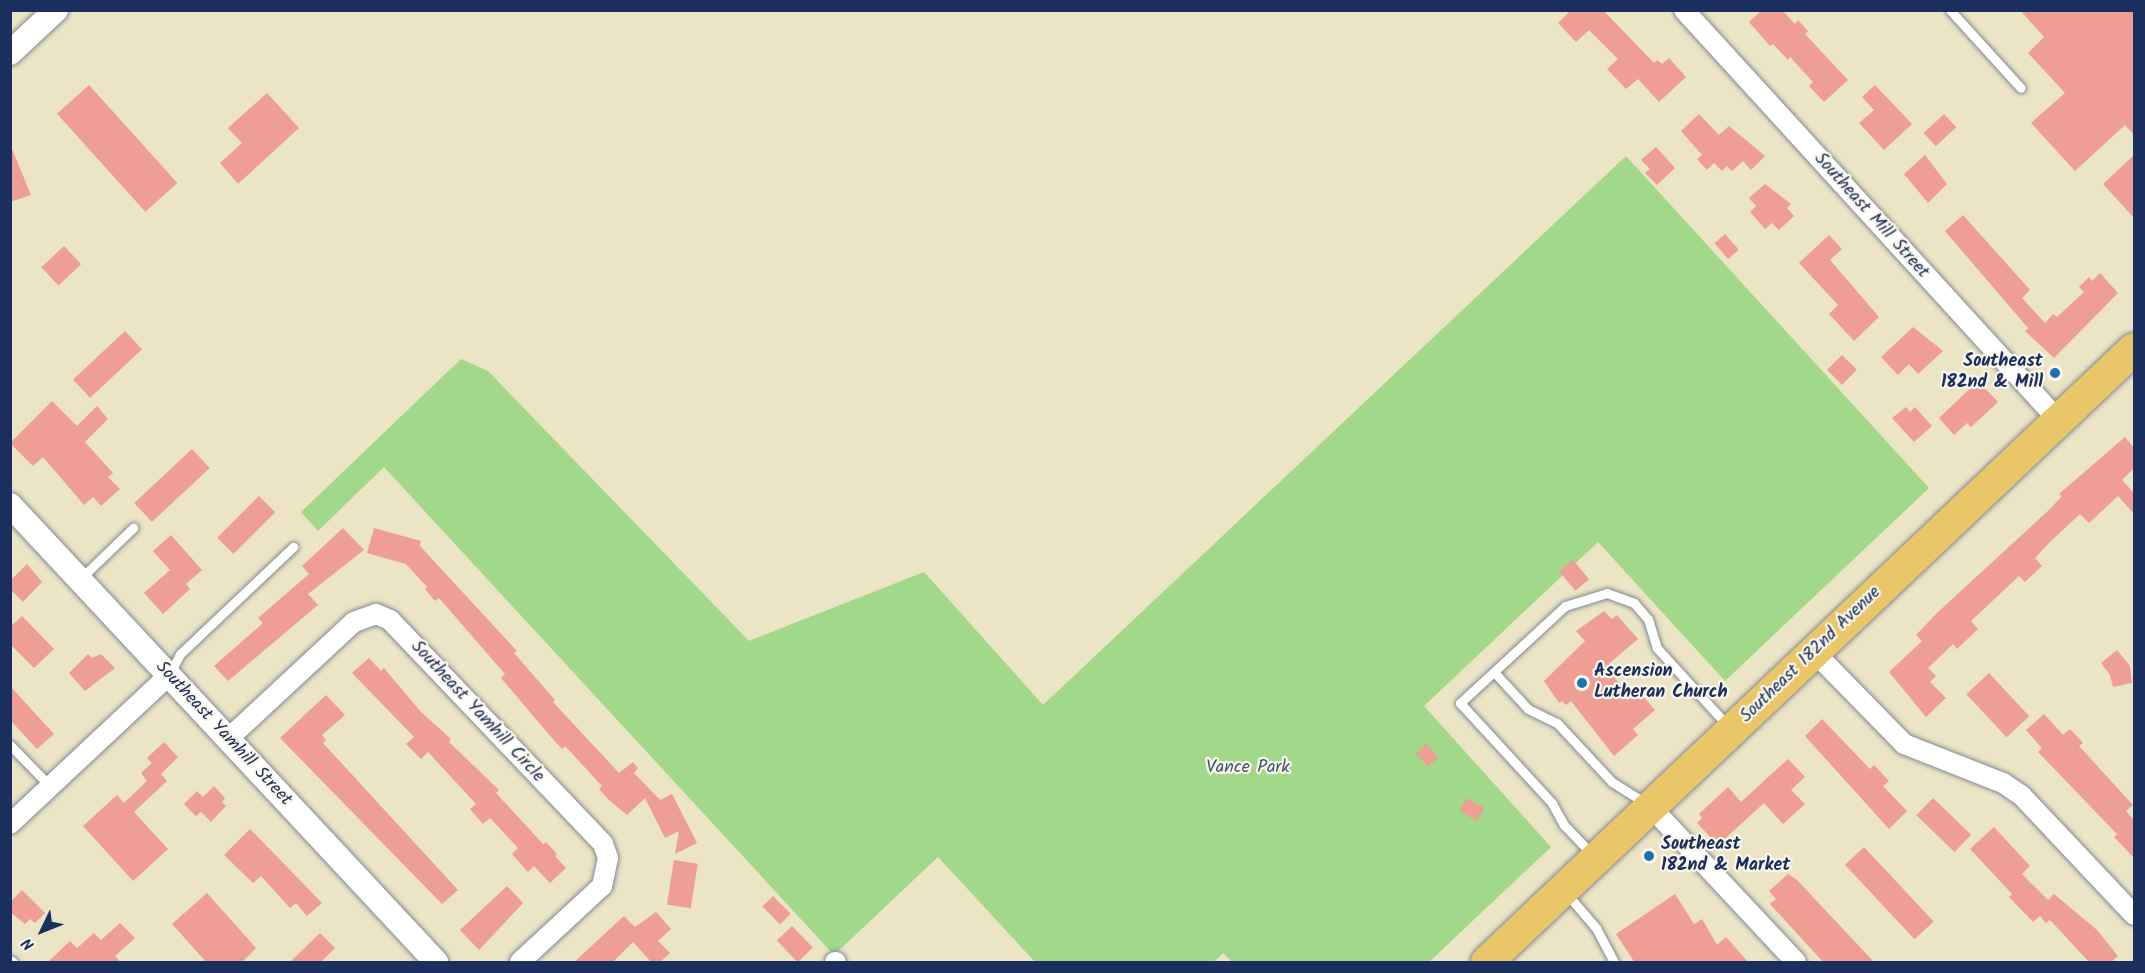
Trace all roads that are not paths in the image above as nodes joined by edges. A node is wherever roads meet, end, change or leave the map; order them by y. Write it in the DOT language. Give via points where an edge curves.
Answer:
graph roads {
  1 [pos="56,10"];
  2 [pos="1684,10"];
  3 [pos="1950,10"];
  4 [pos="10,53"];
  5 [pos="2021,88"];
  6 [pos="2134,349"];
  7 [pos="2059,421"];
  8 [pos="10,505"];
  9 [pos="133,528"];
  10 [pos="293,547"];
  11 [pos="80,579"];
  12 [pos="1814,652"];
  13 [pos="1494,672"];
  14 [pos="169,675"];
  15 [pos="1732,730"];
  16 [pos="228,739"];
  17 [pos="10,745"];
  18 [pos="50,786"];
  19 [pos="1651,807"];
  20 [pos="10,824"];
  21 [pos="1596,859"];
  22 [pos="1564,890"];
  23 [pos="2134,915"];
  24 [pos="1488,962"];
  25 [pos="436,963"];
  26 [pos="520,963"];
  27 [pos="1614,963"];
  28 [pos="1796,963"];
  1 -- 4 [label="street"];
  2 -- 7 [label="street, Southeast Mill Street"];
  3 -- 5 [label="lane"];
  6 -- 7 [label="main road, Southeast 182nd Avenue"];
  7 -- 12 [label="main road, Southeast 182nd Avenue"];
  8 -- 11 [label="street, Southeast Yamhill Street"];
  9 -- 11 [label="lane"];
  10 -- 14 [label="lane" via="180,654"];
  11 -- 14 [label="street, Southeast Yamhill Street"];
  12 -- 15 [label="main road, Southeast 182nd Avenue"];
  12 -- 23 [label="street" via="1904,744 2002,783 2022,796"];
  13 -- 15 [label="lane" via="1565,606 1591,596 1614,595 1634,603 1648,620 1657,648"];
  13 -- 19 [label="lane" via="1528,709 1557,723 1612,782"];
  13 -- 21 [label="lane" via="1460,703 1552,803 1564,825"];
  14 -- 16 [label="street, Southeast Yamhill Street"];
  14 -- 18 [label="street"];
  15 -- 19 [label="main road, Southeast 182nd Avenue"];
  16 -- 25 [label="street, Southeast Yamhill Street"];
  16 -- 26 [label="street, Southeast Yamhill Circle" via="354,622 376,614 390,620 603,844 608,872 602,886"];
  17 -- 18 [label="lane"];
  18 -- 20 [label="street"];
  19 -- 21 [label="main road, Southeast 182nd Avenue"];
  19 -- 28 [label="street"];
  21 -- 22 [label="main road, Southeast 182nd Avenue"];
  22 -- 24 [label="main road, Southeast 182nd Avenue"];
  22 -- 27 [label="lane" via="1596,928"];
}
